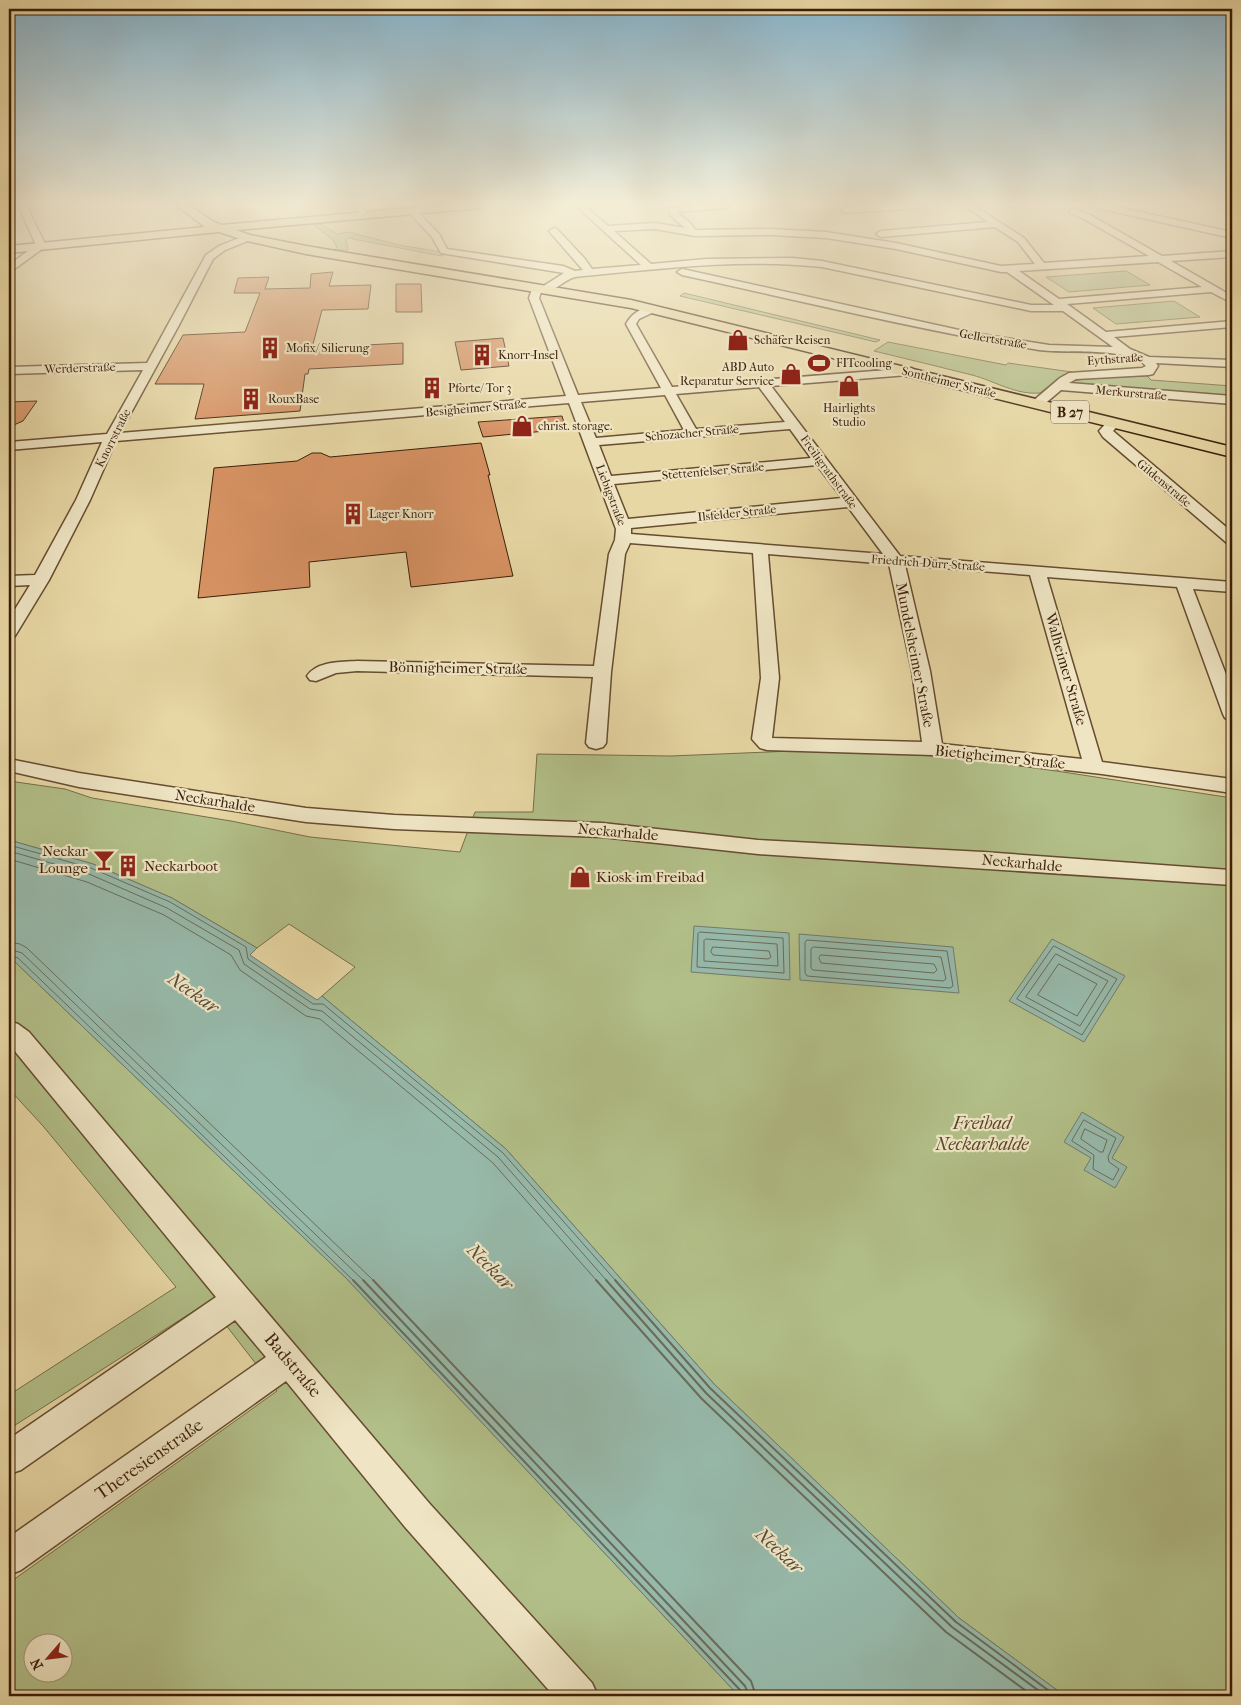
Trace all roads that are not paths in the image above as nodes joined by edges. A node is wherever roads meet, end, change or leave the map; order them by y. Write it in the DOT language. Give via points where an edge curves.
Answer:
graph roads {
  1 [pos="195,285"];
  2 [pos="515,285"];
  3 [pos="551,285"];
  4 [pos="734,285"];
  5 [pos="922,285"];
  6 [pos="1032,285"];
  7 [pos="1205,285"];
  8 [pos="542,289"];
  9 [pos="1215,290"];
  10 [pos="1232,300"];
  11 [pos="1061,305"];
  12 [pos="652,309"];
  13 [pos="1232,324"];
  14 [pos="1104,334"];
  15 [pos="1126,352"];
  16 [pos="1147,360"];
  17 [pos="870,362"];
  18 [pos="1232,364"];
  19 [pos="151,366"];
  20 [pos="9,370"];
  21 [pos="908,371"];
  22 [pos="841,377"];
  23 [pos="762,383"];
  24 [pos="1058,386"];
  25 [pos="669,391"];
  26 [pos="573,399"];
  27 [pos="1232,400"];
  28 [pos="1037,404"];
  29 [pos="1114,423"];
  30 [pos="793,425"];
  31 [pos="692,433"];
  32 [pos="111,438"];
  33 [pos="590,442"];
  34 [pos="9,446"];
  35 [pos="1232,452"];
  36 [pos="821,461"];
  37 [pos="606,481"];
  38 [pos="850,502"];
  39 [pos="624,531"];
  40 [pos="1232,540"];
  41 [pos="760,549"];
  42 [pos="896,561"];
  43 [pos="1037,571"];
  44 [pos="41,580"];
  45 [pos="9,581"];
  46 [pos="1182,583"];
  47 [pos="1232,587"];
  48 [pos="9,632"];
  49 [pos="602,672"];
  50 [pos="316,676"];
  51 [pos="1232,714"];
  52 [pos="596,743"];
  53 [pos="933,749"];
  54 [pos="9,765"];
  55 [pos="1094,767"];
  56 [pos="1232,786"];
  57 [pos="1230,878"];
  58 [pos="9,1032"];
  59 [pos="238,1300"];
  60 [pos="289,1360"];
  61 [pos="9,1458"];
  62 [pos="9,1558"];
  63 [pos="579,1696"];
  1 -- 19 [label="street, Knorrstraße"];
  2 -- 8 [label="main road, Sontheimer Straße / B 27"];
  3 -- 8 [label="street"];
  4 -- 15 [label="street, Gellertstraße" via="968,335 1049,348"];
  5 -- 11 [label="street" via="1024,307 1043,309"];
  6 -- 11 [label="street, Eythstraße"];
  7 -- 9 [label="street"];
  8 -- 12 [label="main road, Sontheimer Straße / B 27"];
  8 -- 26 [label="street, Liebigstraße" via="536,291 534,298"];
  9 -- 10 [label="street"];
  9 -- 11 [label="street"];
  11 -- 14 [label="street, Eythstraße"];
  12 -- 17 [label="main road, Sontheimer Straße / B 27"];
  12 -- 25 [label="street" via="635,317 631,324"];
  13 -- 14 [label="street"];
  14 -- 15 [label="street, Eythstraße"];
  15 -- 16 [label="street, Eythstraße"];
  16 -- 18 [label="street"];
  16 -- 24 [label="street, Eythstraße" via="1152,366 1146,372 1078,376 1064,380"];
  17 -- 21 [label="main road, Sontheimer Straße / B 27"];
  17 -- 22 [label="street, Besigheimer Straße"];
  19 -- 20 [label="street, Werderstraße"];
  19 -- 32 [label="street, Knorrstraße"];
  21 -- 22 [label="street, Besigheimer Straße"];
  21 -- 28 [label="main road, Sontheimer Straße / B 27"];
  22 -- 23 [label="street, Besigheimer Straße"];
  23 -- 25 [label="street, Besigheimer Straße"];
  23 -- 30 [label="street, Freiligrathstraße"];
  24 -- 27 [label="street, Merkurstraße"];
  24 -- 28 [label="street"];
  25 -- 26 [label="street, Besigheimer Straße"];
  25 -- 31 [label="street"];
  26 -- 32 [label="street, Besigheimer Straße"];
  26 -- 33 [label="street, Liebigstraße"];
  28 -- 29 [label="main road, Sontheimer Straße / B 27"];
  29 -- 35 [label="main road, Sontheimer Straße / B 27"];
  29 -- 40 [label="street, Gildenstraße" via="1106,431 1108,434"];
  30 -- 31 [label="street, Schozacher Straße"];
  30 -- 36 [label="street, Freiligrathstraße"];
  31 -- 33 [label="street, Schozacher Straße"];
  32 -- 34 [label="street, Besigheimer Straße"];
  32 -- 44 [label="street, Knorrstraße"];
  33 -- 37 [label="street, Liebigstraße"];
  36 -- 37 [label="street, Stettenfelser Straße"];
  36 -- 38 [label="street, Freiligrathstraße"];
  37 -- 39 [label="street, Liebigstraße"];
  38 -- 39 [label="street, Ilsfelder Straße"];
  38 -- 42 [label="street, Freiligrathstraße"];
  39 -- 41 [label="street, Friedrich-Dürr-Straße"];
  39 -- 49 [label="street, Liebigstraße" via="617,554"];
  41 -- 42 [label="street, Friedrich-Dürr-Straße"];
  41 -- 53 [label="street, Bietigheimer Straße" via="770,669 762,739 767,744"];
  42 -- 43 [label="street, Friedrich-Dürr-Straße"];
  42 -- 53 [label="street, Mundelsheimer Straße" via="921,671"];
  43 -- 46 [label="street, Friedrich-Dürr-Straße"];
  43 -- 55 [label="street, Walheimer Straße"];
  44 -- 45 [label="street"];
  44 -- 48 [label="street, Knorrstraße"];
  46 -- 47 [label="street, Friedrich-Dürr-Straße"];
  46 -- 51 [label="street"];
  49 -- 50 [label="street, Bönnigheimer Straße" via="357,666 332,668"];
  49 -- 52 [label="street, Liebigstraße"];
  53 -- 55 [label="street, Bietigheimer Straße"];
  54 -- 57 [label="street, Neckarhalde" via="79,780 306,815 394,822 602,830 758,846"];
  55 -- 56 [label="street, Bietigheimer Straße"];
  58 -- 59 [label="street, Badstraße" via="20,1039"];
  59 -- 60 [label="street, Badstraße"];
  59 -- 61 [label="street"];
  60 -- 62 [label="street, Theresienstraße"];
  60 -- 63 [label="street, Badstraße" via="417,1515"];
}
